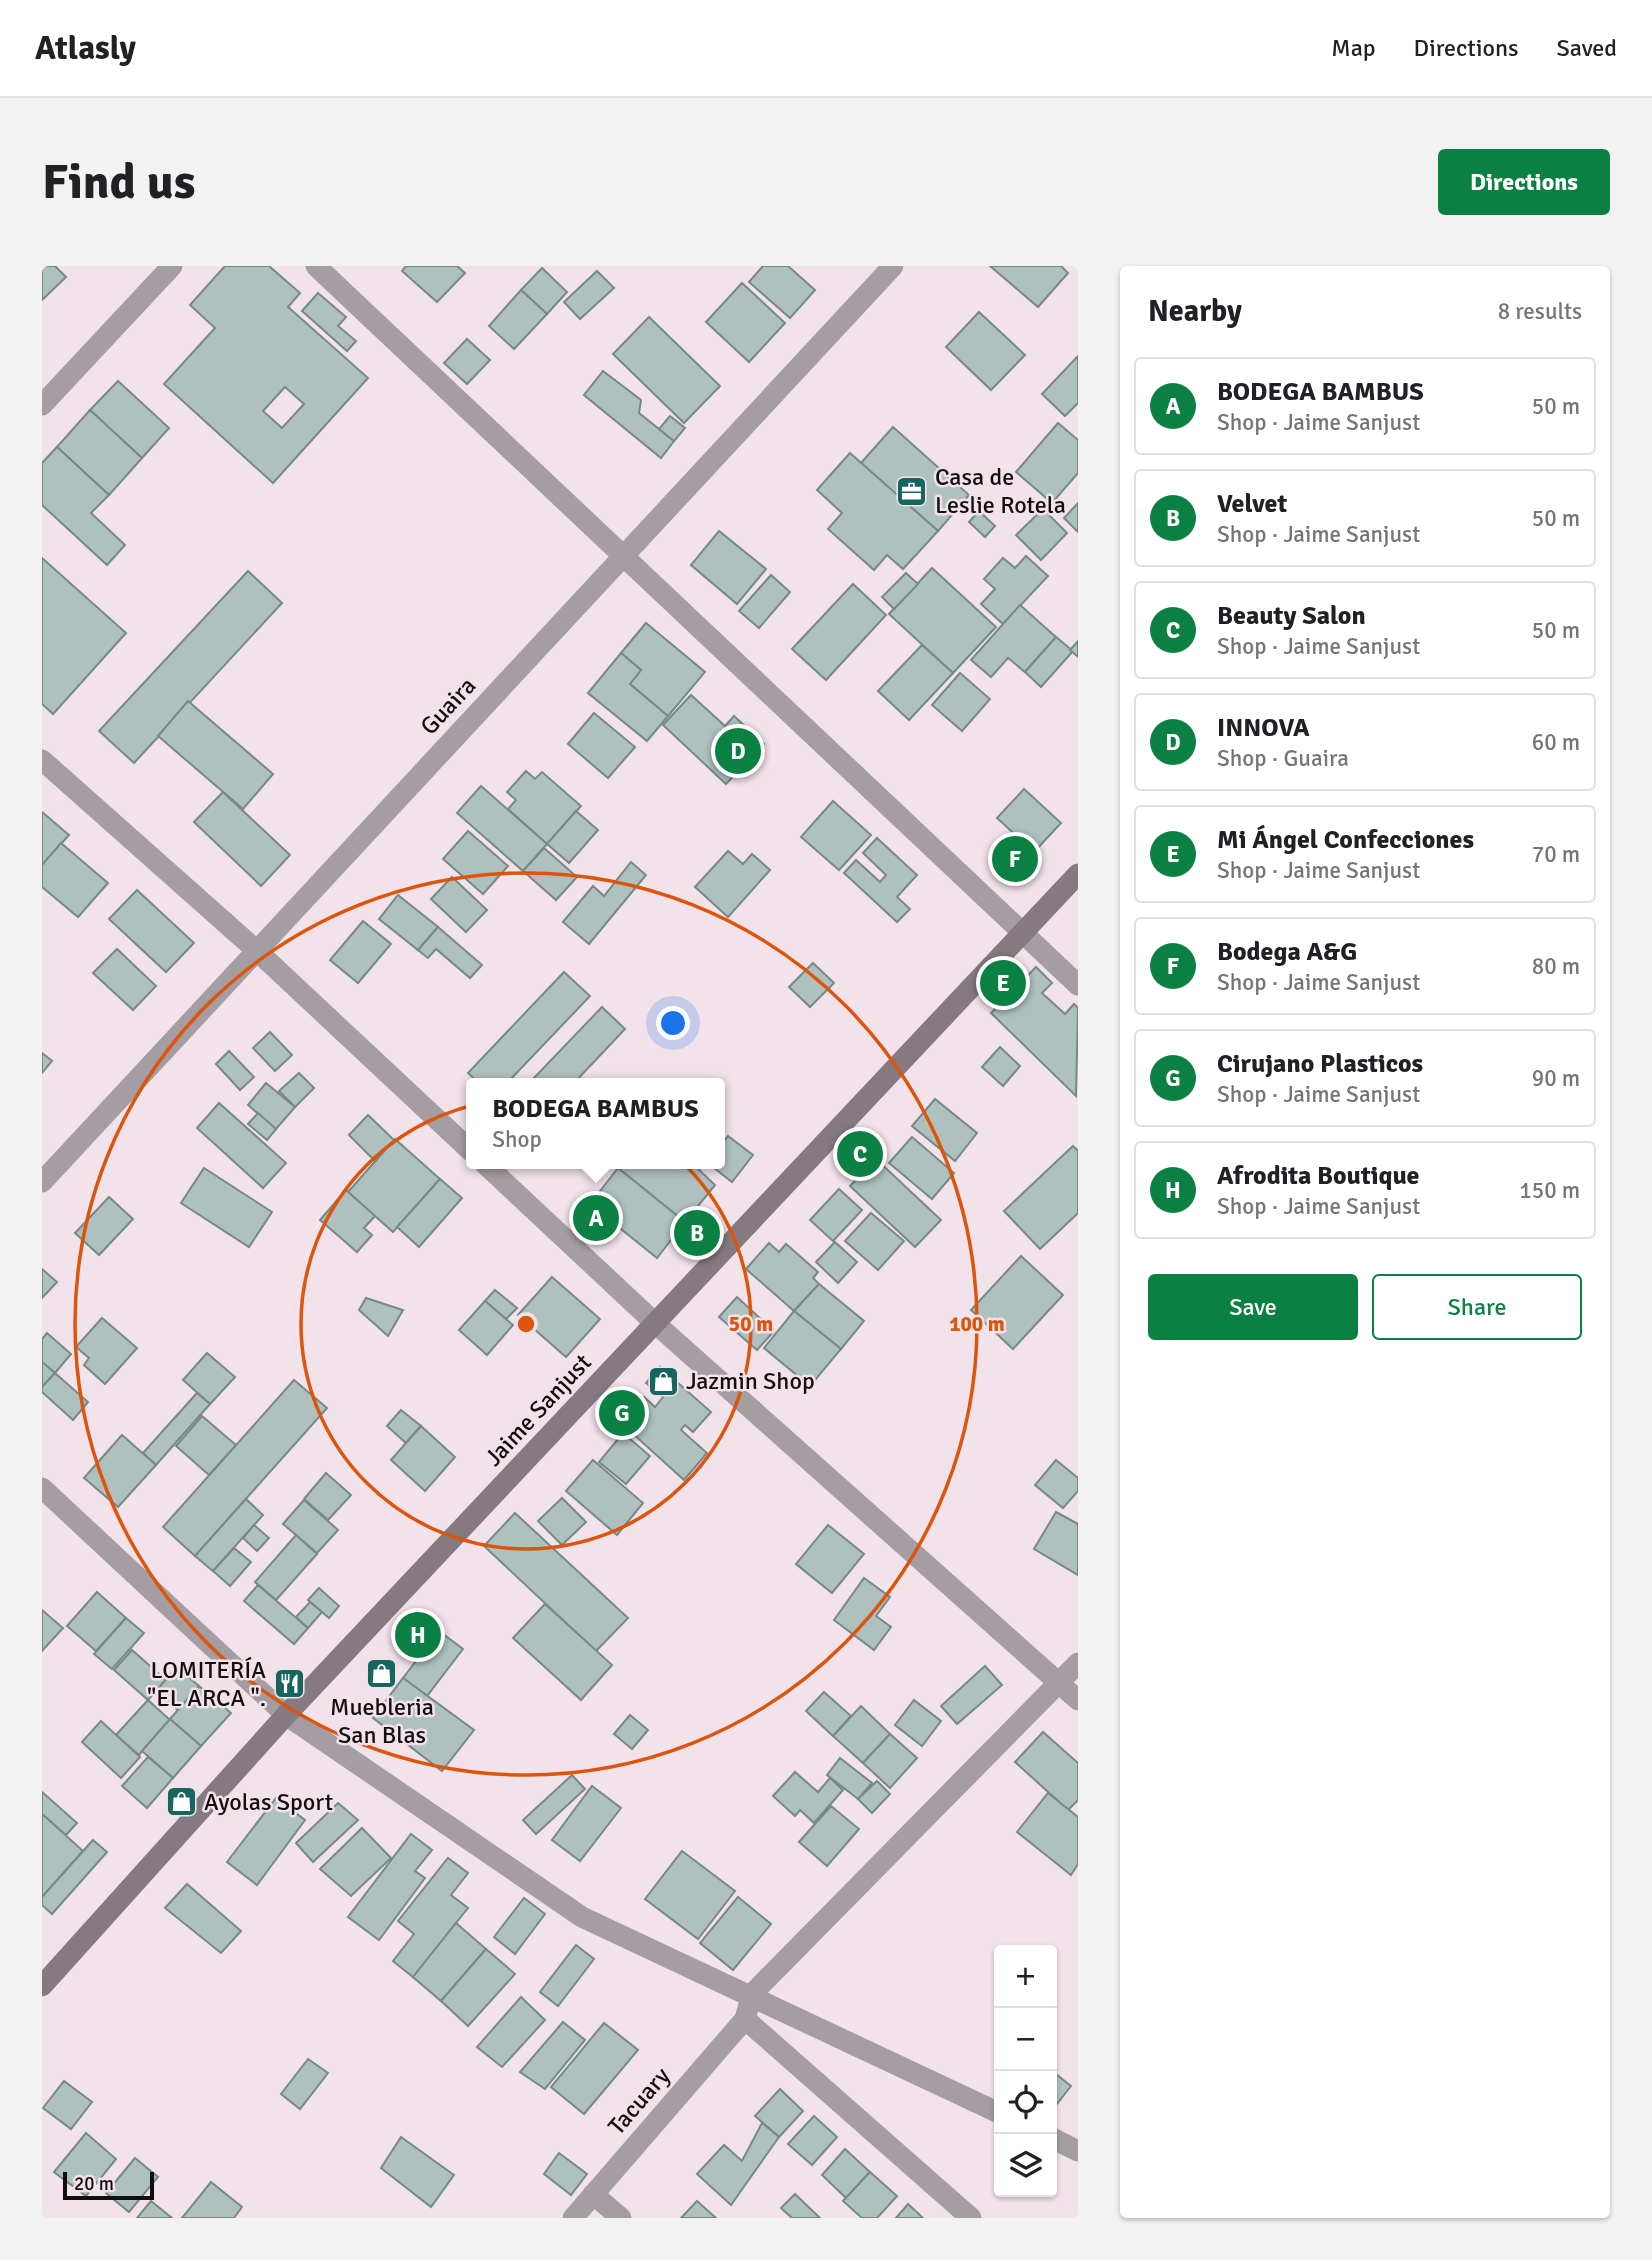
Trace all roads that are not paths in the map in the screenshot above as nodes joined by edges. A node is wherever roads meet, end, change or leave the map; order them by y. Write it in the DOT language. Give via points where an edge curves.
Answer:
graph roads {
  1 [pos="172,266"];
  2 [pos="316,266"];
  3 [pos="893,266"];
  4 [pos="42,405"];
  5 [pos="623,557"];
  6 [pos="42,760"];
  7 [pos="1078,874"];
  8 [pos="1023,934"];
  9 [pos="257,951"];
  10 [pos="1078,985"];
  11 [pos="466,1146"];
  12 [pos="490,1169"];
  13 [pos="42,1182"];
  14 [pos="656,1324"];
  15 [pos="42,1489"];
  16 [pos="1078,1664"];
  17 [pos="1058,1683"];
  18 [pos="1078,1700"];
  19 [pos="286,1715"];
  20 [pos="42,1986"];
  21 [pos="752,1994"];
  22 [pos="745,2019"];
  23 [pos="994,2111"];
  24 [pos="1057,2140"];
  25 [pos="1078,2151"];
  26 [pos="593,2194"];
  27 [pos="573,2218"];
  28 [pos="621,2218"];
  29 [pos="971,2218"];
  1 -- 4 [label="street"];
  2 -- 5 [label="street"];
  3 -- 5 [label="street, Guaira"];
  5 -- 8 [label="street"];
  5 -- 9 [label="street, Guaira"];
  6 -- 9 [label="street"];
  7 -- 8 [label="main road, Jaime Sanjust"];
  8 -- 10 [label="street"];
  8 -- 14 [label="main road, Jaime Sanjust"];
  9 -- 11 [label="street"];
  9 -- 13 [label="street, Guaira"];
  12 -- 14 [label="street"];
  14 -- 17 [label="street"];
  14 -- 19 [label="main road, Jaime Sanjust"];
  15 -- 19 [label="street"];
  16 -- 17 [label="street"];
  17 -- 18 [label="street"];
  17 -- 21 [label="street"];
  19 -- 20 [label="main road, Jaime Sanjust"];
  19 -- 21 [label="street" via="582,1917"];
  21 -- 22 [label="street"];
  21 -- 23 [label="street"];
  22 -- 26 [label="street, Tacuary"];
  22 -- 29 [label="street"];
  24 -- 25 [label="street"];
  26 -- 27 [label="street, Tacuary"];
  26 -- 28 [label="street"];
}
